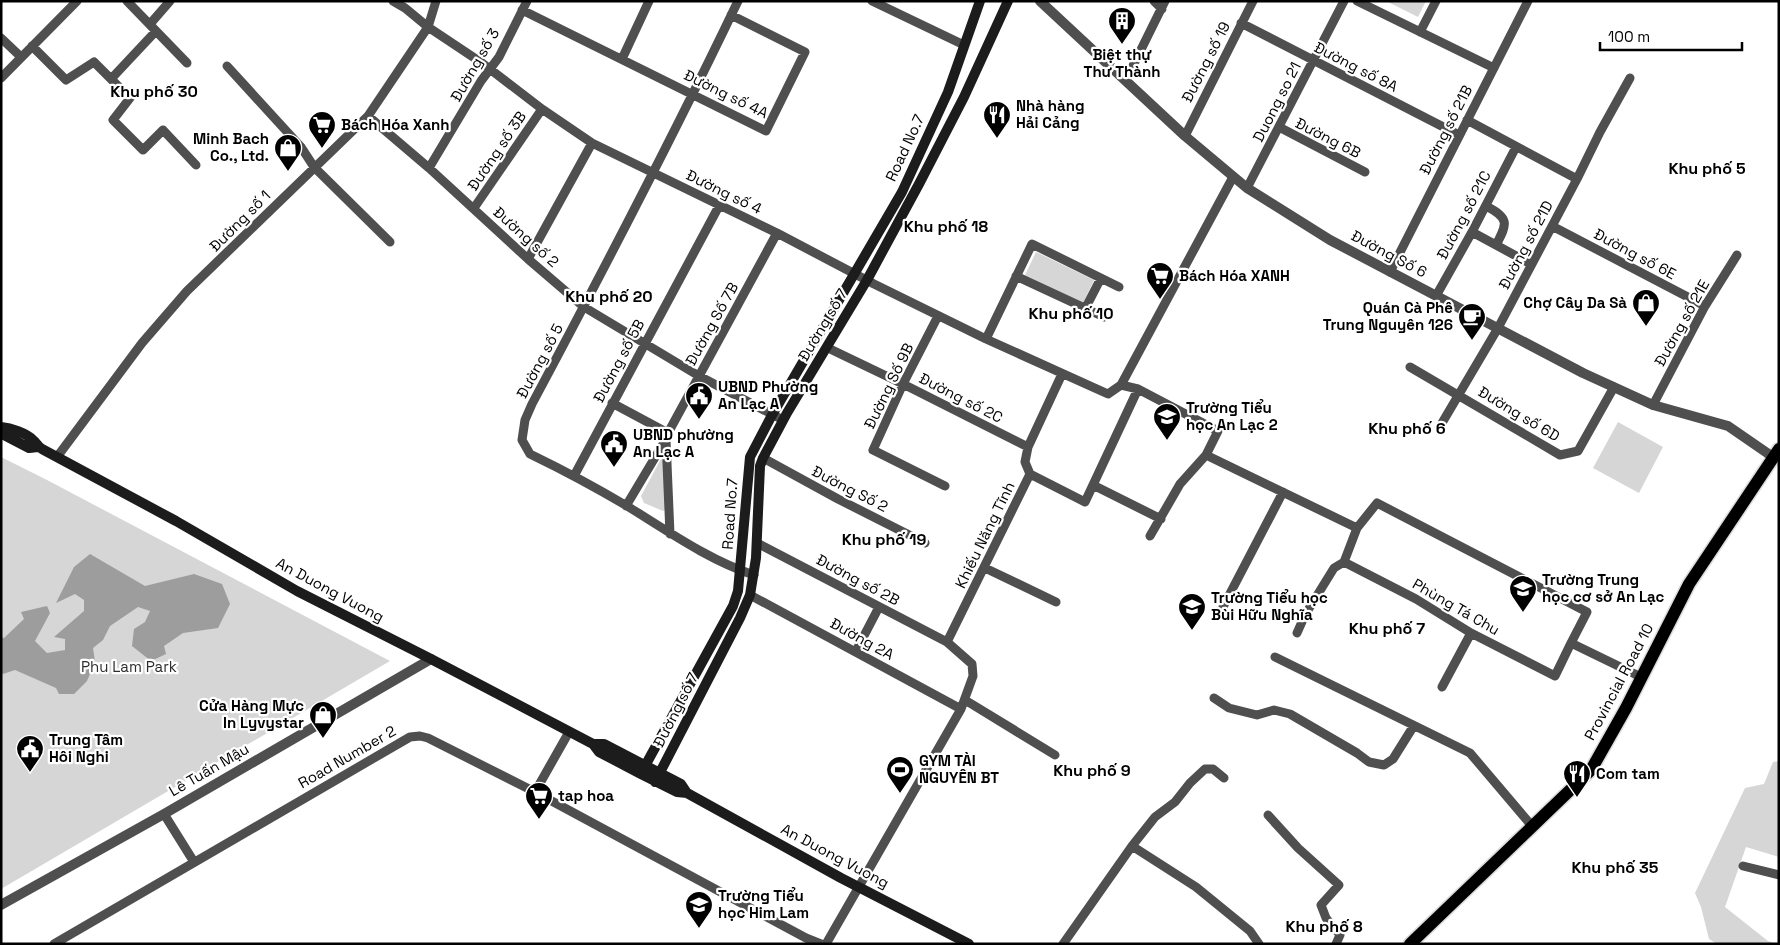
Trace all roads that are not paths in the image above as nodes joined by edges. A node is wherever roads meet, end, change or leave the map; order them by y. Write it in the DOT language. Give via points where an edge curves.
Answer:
graph roads {
  1 [pos="77,1"];
  2 [pos="127,1"];
  3 [pos="170,1"];
  4 [pos="393,1"];
  5 [pos="436,1"];
  6 [pos="527,1"];
  7 [pos="649,1"];
  8 [pos="738,1"];
  9 [pos="872,1"];
  10 [pos="980,1"];
  11 [pos="1008,1"];
  12 [pos="1040,1"];
  13 [pos="1154,1"];
  14 [pos="1253,1"];
  15 [pos="1344,1"];
  16 [pos="1358,1"];
  17 [pos="1436,1"];
  18 [pos="1528,1"];
  19 [pos="888,5"];
  20 [pos="1163,5"];
  21 [pos="522,10"];
  22 [pos="732,15"];
  23 [pos="1242,23"];
  24 [pos="428,27"];
  25 [pos="153,28"];
  26 [pos="1420,32"];
  27 [pos="1,38"];
  28 [pos="964,45"];
  29 [pos="32,46"];
  30 [pos="21,58"];
  31 [pos="622,59"];
  32 [pos="1313,61"];
  33 [pos="186,63"];
  34 [pos="227,66"];
  35 [pos="1494,68"];
  36 [pos="491,70"];
  37 [pos="1,78"];
  38 [pos="1630,78"];
  39 [pos="111,79"];
  40 [pos="1126,80"];
  41 [pos="693,94"];
  42 [pos="542,109"];
  43 [pos="368,116"];
  44 [pos="1467,120"];
  45 [pos="1279,128"];
  46 [pos="1459,135"];
  47 [pos="1185,136"];
  48 [pos="592,142"];
  49 [pos="1516,147"];
  50 [pos="196,165"];
  51 [pos="314,167"];
  52 [pos="429,168"];
  53 [pos="653,172"];
  54 [pos="1365,172"];
  55 [pos="1234,177"];
  56 [pos="1577,179"];
  57 [pos="1247,188"];
  58 [pos="719,206"];
  59 [pos="1486,206"];
  60 [pos="474,208"];
  61 [pos="1552,226"];
  62 [pos="1472,232"];
  63 [pos="777,233"];
  64 [pos="390,242"];
  65 [pos="1496,245"];
  66 [pos="1737,255"];
  67 [pos="528,258"];
  68 [pos="1531,264"];
  69 [pos="1390,272"];
  70 [pos="855,274"];
  71 [pos="1016,276"];
  72 [pos="1101,278"];
  73 [pos="867,280"];
  74 [pos="1119,287"];
  75 [pos="1436,296"];
  76 [pos="1706,306"];
  77 [pos="584,307"];
  78 [pos="1085,309"];
  79 [pos="938,316"];
  80 [pos="1104,317"];
  81 [pos="1498,328"];
  82 [pos="986,339"];
  83 [pos="644,343"];
  84 [pos="828,348"];
  85 [pos="1410,367"];
  86 [pos="1062,374"];
  87 [pos="699,376"];
  88 [pos="904,384"];
  89 [pos="1121,385"];
  90 [pos="1614,388"];
  91 [pos="1138,389"];
  92 [pos="1459,395"];
  93 [pos="612,403"];
  94 [pos="1653,405"];
  95 [pos="772,414"];
  96 [pos="783,420"];
  97 [pos="1442,423"];
  98 [pos="667,436"];
  99 [pos="38,447"];
  100 [pos="1028,447"];
  101 [pos="1776,453"];
  102 [pos="1206,454"];
  103 [pos="57,457"];
  104 [pos="763,458"];
  105 [pos="1030,474"];
  106 [pos="574,476"];
  107 [pos="1093,485"];
  108 [pos="945,486"];
  109 [pos="1282,492"];
  110 [pos="626,506"];
  111 [pos="1161,519"];
  112 [pos="1357,528"];
  113 [pos="670,534"];
  114 [pos="1150,536"];
  115 [pos="757,543"];
  116 [pos="925,543"];
  117 [pos="1344,562"];
  118 [pos="985,568"];
  119 [pos="741,571"];
  120 [pos="754,575"];
  121 [pos="750,594"];
  122 [pos="1056,602"];
  123 [pos="879,607"];
  124 [pos="1224,607"];
  125 [pos="1296,633"];
  126 [pos="1471,633"];
  127 [pos="947,642"];
  128 [pos="1571,643"];
  129 [pos="856,652"];
  130 [pos="1275,656"];
  131 [pos="431,658"];
  132 [pos="1641,678"];
  133 [pos="1442,687"];
  134 [pos="1214,698"];
  135 [pos="965,700"];
  136 [pos="961,709"];
  137 [pos="1413,726"];
  138 [pos="569,732"];
  139 [pos="1055,755"];
  140 [pos="643,770"];
  141 [pos="658,778"];
  142 [pos="1224,778"];
  143 [pos="535,792"];
  144 [pos="164,814"];
  145 [pos="1268,815"];
  146 [pos="1532,826"];
  147 [pos="1132,846"];
  148 [pos="194,862"];
  149 [pos="1743,866"];
  150 [pos="1779,876"];
  151 [pos="859,886"];
  152 [pos="1,905"];
  153 [pos="54,944"];
  154 [pos="821,944"];
  155 [pos="826,944"];
  156 [pos="969,944"];
  157 [pos="1063,944"];
  158 [pos="1259,944"];
  159 [pos="1336,944"];
  160 [pos="1410,944"];
  1 -- 29 [label="street"];
  2 -- 25 [label="street"];
  3 -- 25 [label="street"];
  4 -- 24 [label="street, Đường số 4"];
  5 -- 24 [label="street, Đường số 1"];
  6 -- 21 [label="street, Đường số 3"];
  7 -- 31 [label="street"];
  8 -- 22 [label="street, Đường số 5"];
  9 -- 19 [label="street"];
  10 -- 28 [label="main road"];
  11 -- 73 [label="main road, Đường số 7" via="964,97"];
  12 -- 40 [label="street, Đường Số 6"];
  13 -- 20 [label="street"];
  14 -- 23 [label="street, Đường số 19"];
  15 -- 32 [label="street, Duong so 21"];
  16 -- 26 [label="street"];
  17 -- 26 [label="street"];
  18 -- 35 [label="street, Đường số 21B"];
  19 -- 28 [label="street"];
  20 -- 40 [label="street"];
  21 -- 31 [label="street, Đường số 4A"];
  21 -- 36 [label="street, Đường số 3"];
  22 -- 41 [label="street, Đường số 5"];
  22 -- 41 [label="street, Đường số 4A" via="805,52 766,132"];
  23 -- 32 [label="street, Đường số 8A"];
  23 -- 47 [label="street, Đường số 19"];
  24 -- 36 [label="street, Đường số 4"];
  24 -- 43 [label="street, Đường số 1"];
  25 -- 33 [label="street"];
  25 -- 39 [label="street"];
  26 -- 35 [label="street"];
  27 -- 30 [label="street"];
  28 -- 70 [label="main road, Road No.7" via="948,92 902,192"];
  29 -- 30 [label="street"];
  29 -- 39 [label="street" via="66,80 94,62"];
  30 -- 37 [label="street"];
  31 -- 41 [label="street, Đường số 4A"];
  32 -- 45 [label="street, Duong so 21"];
  32 -- 46 [label="street, Đường số 8A"];
  34 -- 51 [label="street" via="301,146"];
  35 -- 44 [label="street, Đường số 21B"];
  36 -- 42 [label="street, Đường số 4"];
  36 -- 52 [label="street, Đường số 3"];
  38 -- 56 [label="street, Đường số 21D"];
  39 -- 50 [label="street" via="130,98 114,120 143,150 162,130"];
  40 -- 47 [label="street, Đường Số 6"];
  41 -- 53 [label="street, Đường số 5"];
  42 -- 48 [label="street, Đường số 4"];
  42 -- 60 [label="street, Đường số 3B"];
  43 -- 51 [label="street, Đường số 1"];
  43 -- 52 [label="street, Đường số 2"];
  44 -- 46 [label="street, Đường số 21B"];
  44 -- 49 [label="street"];
  45 -- 54 [label="street, Đường 6B"];
  45 -- 57 [label="street, Duong so 21"];
  46 -- 69 [label="street, Đường số 21B"];
  47 -- 55 [label="street, Đường Số 6"];
  48 -- 53 [label="street, Đường số 4"];
  48 -- 67 [label="street"];
  49 -- 56 [label="street"];
  49 -- 59 [label="street, Đường số 21C"];
  51 -- 64 [label="street"];
  51 -- 103 [label="street, Đường số 1" via="187,291 142,343"];
  52 -- 60 [label="street, Đường số 2"];
  53 -- 58 [label="street, Đường số 4"];
  53 -- 77 [label="street, Đường số 5"];
  55 -- 57 [label="street, Đường Số 6"];
  55 -- 89 [label="street"];
  56 -- 61 [label="street, Đường số 21D"];
  57 -- 69 [label="street, Đường Số 6" via="1330,240"];
  58 -- 63 [label="street, Đường số 4"];
  58 -- 83 [label="street, Đường số 5B"];
  59 -- 62 [label="street, Đường số 21C"];
  59 -- 65 [label="street" via="1504,220 1504,229"];
  60 -- 67 [label="street, Đường số 2"];
  61 -- 68 [label="street, Đường số 21D"];
  61 -- 76 [label="street, Đường số 6E"];
  62 -- 65 [label="street"];
  62 -- 75 [label="street, Đường số 21C"];
  63 -- 70 [label="street, Đường số 4"];
  63 -- 87 [label="street, Đường Số 7B"];
  65 -- 68 [label="street"];
  66 -- 76 [label="street, Đường số 21E"];
  67 -- 77 [label="street, Đường số 2"];
  68 -- 81 [label="street, Đường số 21D"];
  69 -- 75 [label="street, Đường Số 6"];
  70 -- 73 [label="street, Đường số 4"];
  70 -- 95 [label="main road, Road No.7"];
  71 -- 72 [label="street" via="1032,244"];
  71 -- 78 [label="street"];
  71 -- 82 [label="street"];
  72 -- 74 [label="street"];
  72 -- 78 [label="street"];
  73 -- 79 [label="street, Đường số 4"];
  73 -- 84 [label="main road, Đường số 7"];
  75 -- 81 [label="street, Đường Số 6"];
  76 -- 94 [label="street, Đường số 21E"];
  77 -- 83 [label="street, Đường số 2"];
  77 -- 106 [label="street, Đường số 5" via="532,404 522,440 530,454"];
  78 -- 80 [label="street"];
  79 -- 82 [label="street, Đường số 4"];
  79 -- 88 [label="street, Đường Số 9B"];
  81 -- 90 [label="street, Đường Số 6"];
  81 -- 92 [label="street, Đường số 21D"];
  82 -- 86 [label="street, Đường số 4"];
  83 -- 87 [label="street, Đường số 2"];
  83 -- 93 [label="street, Đường số 5B"];
  84 -- 88 [label="street, Đường số 2C"];
  84 -- 96 [label="main road, Đường số 7"];
  85 -- 92 [label="street, Đường số 6D"];
  86 -- 89 [label="street" via="1108,394"];
  86 -- 100 [label="street, Khiếu Năng Tĩnh"];
  87 -- 95 [label="street, Đường số 2"];
  87 -- 98 [label="street, Đường Số 7B"];
  88 -- 100 [label="street, Đường số 2C"];
  88 -- 108 [label="street, Đường Số 9B" via="873,450"];
  89 -- 91 [label="street"];
  90 -- 92 [label="street, Đường số 6D" via="1578,451 1560,455"];
  90 -- 94 [label="street, Đường Số 6"];
  91 -- 102 [label="street" via="1218,431"];
  91 -- 107 [label="street"];
  92 -- 97 [label="street, Đường số 21D"];
  93 -- 98 [label="street"];
  93 -- 106 [label="street, Đường số 5B"];
  94 -- 101 [label="street, Đường Số 6" via="1728,426"];
  95 -- 96 [label="street, Đường số 2"];
  95 -- 119 [label="main road, Road No.7" via="750,457"];
  96 -- 104 [label="main road, Đường số 7"];
  98 -- 110 [label="street, Đường Số 7B"];
  98 -- 113 [label="street"];
  99 -- 103 [label="main road, An Duong Vuong"];
  100 -- 105 [label="street, Khiếu Năng Tĩnh" via="1025,462"];
  101 -- 132 [label="main road, Provincial Road 10" via="1689,584"];
  102 -- 109 [label="street"];
  102 -- 111 [label="street" via="1180,484"];
  103 -- 131 [label="main road, An Duong Vuong" via="297,591"];
  104 -- 115 [label="main road, Đường số 7"];
  104 -- 116 [label="street, Đường Số 2"];
  105 -- 107 [label="street" via="1085,502"];
  105 -- 118 [label="street, Khiếu Năng Tĩnh"];
  106 -- 110 [label="street, Đường số 5"];
  107 -- 111 [label="street"];
  109 -- 112 [label="street"];
  109 -- 124 [label="street"];
  110 -- 113 [label="street, Đường số 5"];
  111 -- 114 [label="street"];
  112 -- 117 [label="street, Phùng Tá Chu"];
  112 -- 128 [label="street, Phùng Tá Chu" via="1377,503 1587,612"];
  113 -- 119 [label="street, Đường số 5"];
  115 -- 120 [label="main road, Đường số 7"];
  115 -- 123 [label="street, Đường số 2B"];
  117 -- 125 [label="street" via="1334,568"];
  117 -- 126 [label="street, Phùng Tá Chu" via="1416,599"];
  118 -- 122 [label="street"];
  118 -- 127 [label="street, Khiếu Năng Tĩnh"];
  119 -- 120 [label="street, Đường số 5"];
  119 -- 140 [label="main road, Road No.7" via="733,606"];
  120 -- 121 [label="main road, Đường số 7"];
  121 -- 129 [label="street, Đường 2A"];
  121 -- 141 [label="main road, Đường số 7"];
  123 -- 127 [label="street, Đường số 2B"];
  123 -- 129 [label="street"];
  126 -- 128 [label="street, Phùng Tá Chu" via="1555,676"];
  126 -- 133 [label="street"];
  127 -- 135 [label="street" via="972,664 973,676"];
  128 -- 132 [label="street"];
  129 -- 136 [label="street, Đường 2A"];
  130 -- 137 [label="street"];
  131 -- 138 [label="main road, An Duong Vuong"];
  131 -- 144 [label="street, Lê Tuấn Mậu"];
  132 -- 146 [label="main road, Provincial Road 10" via="1590,770"];
  134 -- 137 [label="street" via="1230,708 1257,715 1274,710 1290,714 1368,762 1384,765 1393,759"];
  135 -- 136 [label="street"];
  135 -- 139 [label="street"];
  136 -- 151 [label="street"];
  137 -- 146 [label="street" via="1470,753"];
  138 -- 140 [label="main road, An Duong Vuong" via="592,744 604,744"];
  138 -- 143 [label="street"];
  140 -- 141 [label="main road, An Duong Vuong"];
  141 -- 151 [label="main road, An Duong Vuong" via="676,792 687,793"];
  142 -- 147 [label="street" via="1213,769 1205,769 1175,802 1155,817"];
  143 -- 148 [label="street, Road Number 2" via="428,738 410,736"];
  143 -- 154 [label="street, Road Number 2"];
  144 -- 148 [label="street"];
  144 -- 152 [label="street, Lê Tuấn Mậu"];
  145 -- 159 [label="street" via="1339,885 1321,905 1326,918 1340,935"];
  146 -- 160 [label="main road, Provincial Road 10"];
  147 -- 157 [label="street"];
  147 -- 158 [label="street" via="1196,886 1250,931"];
  148 -- 153 [label="street, Road Number 2"];
  149 -- 150 [label="street"];
  151 -- 155 [label="street"];
  151 -- 156 [label="main road, An Duong Vuong"];
}
